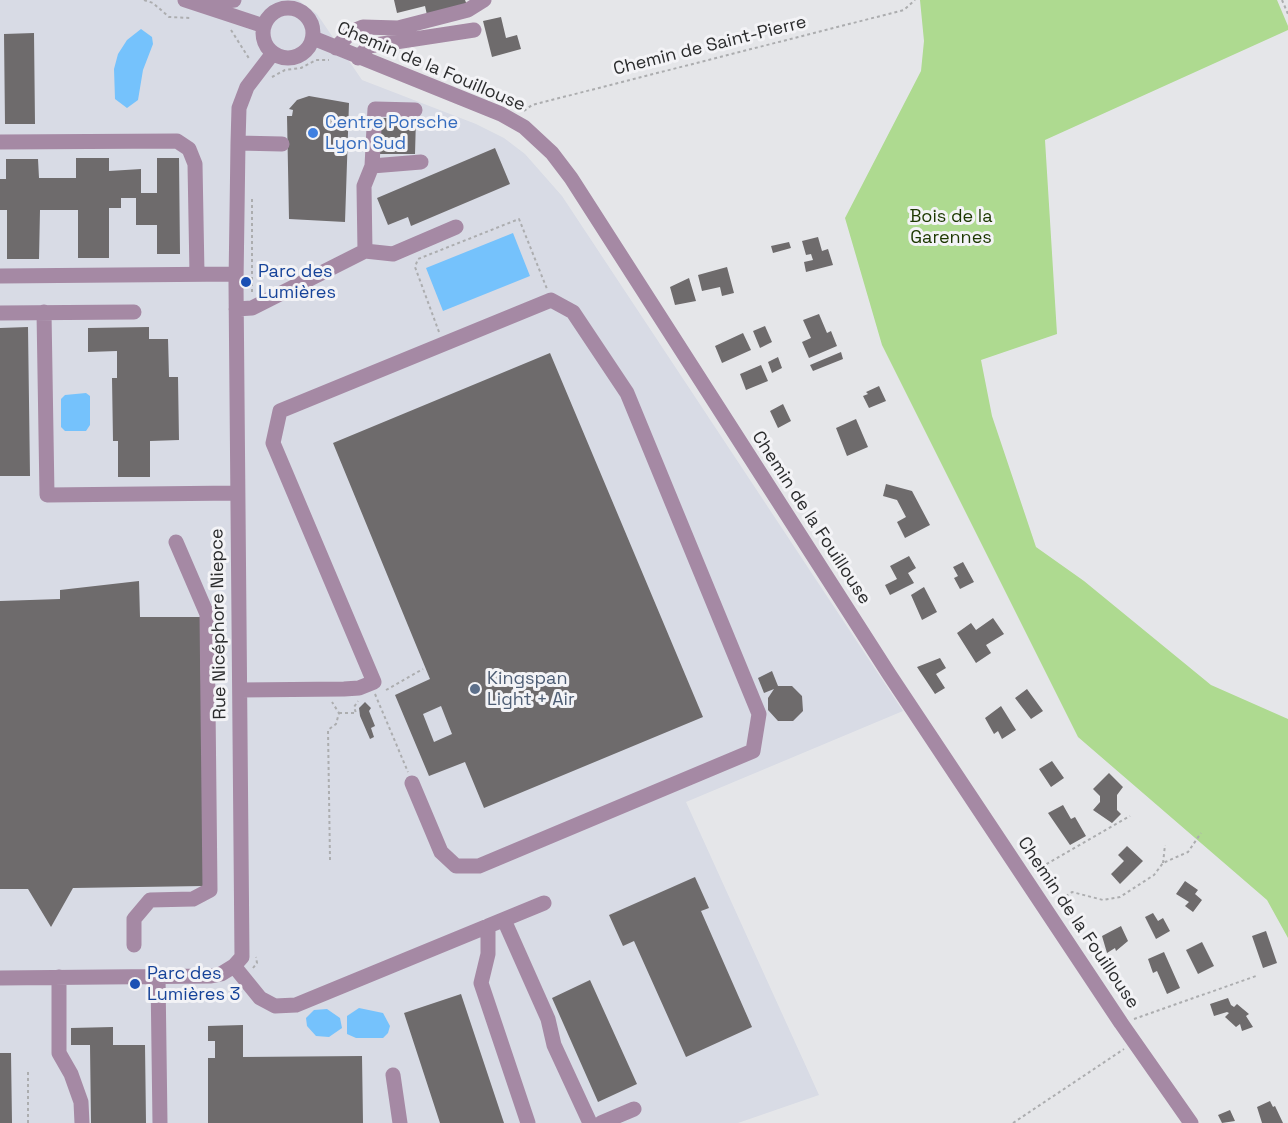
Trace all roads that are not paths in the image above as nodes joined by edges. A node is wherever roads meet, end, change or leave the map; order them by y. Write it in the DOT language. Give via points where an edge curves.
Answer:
graph roads {
  1 [pos="185,0"];
  2 [pos="234,0"];
  3 [pos="484,0"];
  4 [pos="292,4"];
  5 [pos="199,11"];
  6 [pos="264,26"];
  7 [pos="474,30"];
  8 [pos="313,39"];
  9 [pos="273,53"];
  10 [pos="335,55"];
  11 [pos="358,58"];
  12 [pos="415,110"];
  13 [pos="0,142"];
  14 [pos="238,143"];
  15 [pos="282,144"];
  16 [pos="421,162"];
  17 [pos="372,166"];
  18 [pos="456,227"];
  19 [pos="365,251"];
  20 [pos="197,274"];
  21 [pos="236,274"];
  22 [pos="0,276"];
  23 [pos="236,309"];
  24 [pos="44,312"];
  25 [pos="134,312"];
  26 [pos="0,313"];
  27 [pos="237,493"];
  28 [pos="176,542"];
  29 [pos="240,690"];
  30 [pos="412,783"];
  31 [pos="544,903"];
  32 [pos="504,920"];
  33 [pos="488,926"];
  34 [pos="134,945"];
  35 [pos="234,966"];
  36 [pos="158,976"];
  37 [pos="58,977"];
  38 [pos="0,978"];
  39 [pos="393,1075"];
  40 [pos="634,1108"];
  41 [pos="82,1123"];
  42 [pos="160,1123"];
  43 [pos="400,1123"];
  44 [pos="528,1123"];
  45 [pos="590,1123"];
  46 [pos="601,1123"];
  47 [pos="1191,1123"];
  1 -- 5 [label="street"];
  2 -- 5 [label="street"];
  3 -- 10 [label="street" via="468,10 398,28 363,27 351,32"];
  4 -- 6 [label="street" via="275,12"];
  4 -- 8 [label="street" via="306,16"];
  5 -- 6 [label="street"];
  6 -- 9 [label="street" via="265,41"];
  7 -- 11 [label="street" via="369,46"];
  8 -- 9 [label="street" via="302,55 282,58"];
  8 -- 10 [label="street, Chemin de la Fouillouse"];
  9 -- 14 [label="street, Rue Nicéphore Niepce" via="247,87 239,108"];
  10 -- 11 [label="street, Chemin de la Fouillouse"];
  11 -- 47 [label="street, Chemin de la Fouillouse" via="512,120 539,140 571,178 1024,877"];
  12 -- 17 [label="street" via="375,109"];
  13 -- 20 [label="street" via="177,141 189,149 195,164"];
  14 -- 15 [label="street"];
  14 -- 21 [label="street, Rue Nicéphore Niepce"];
  16 -- 17 [label="street"];
  17 -- 19 [label="street" via="363,186"];
  18 -- 19 [label="street" via="393,254"];
  19 -- 23 [label="street" via="252,308"];
  20 -- 21 [label="street"];
  20 -- 22 [label="street"];
  21 -- 23 [label="street, Rue Nicéphore Niepce"];
  23 -- 27 [label="street, Rue Nicéphore Niepce"];
  24 -- 25 [label="street"];
  24 -- 26 [label="street"];
  24 -- 27 [label="street" via="47,495"];
  27 -- 29 [label="street, Rue Nicéphore Niepce"];
  28 -- 34 [label="street" via="207,614 210,890 193,899 150,900 134,919"];
  29 -- 30 [label="street" via="359,688 374,682 273,443 280,411 551,300 573,312 627,393 759,714 753,750 479,866 456,866 441,852"];
  29 -- 35 [label="street, Rue Nicéphore Niepce" via="243,941 242,957"];
  31 -- 32 [label="street"];
  32 -- 33 [label="street"];
  32 -- 45 [label="street" via="548,1018 554,1046"];
  33 -- 35 [label="street" via="296,1005 275,1006 260,998"];
  33 -- 44 [label="street" via="488,954 481,982"];
  35 -- 36 [label="street" via="211,976"];
  36 -- 37 [label="street"];
  36 -- 42 [label="street"];
  37 -- 38 [label="street"];
  37 -- 41 [label="street" via="59,1053 81,1102"];
  39 -- 43 [label="street"];
  40 -- 46 [label="street"];
}
